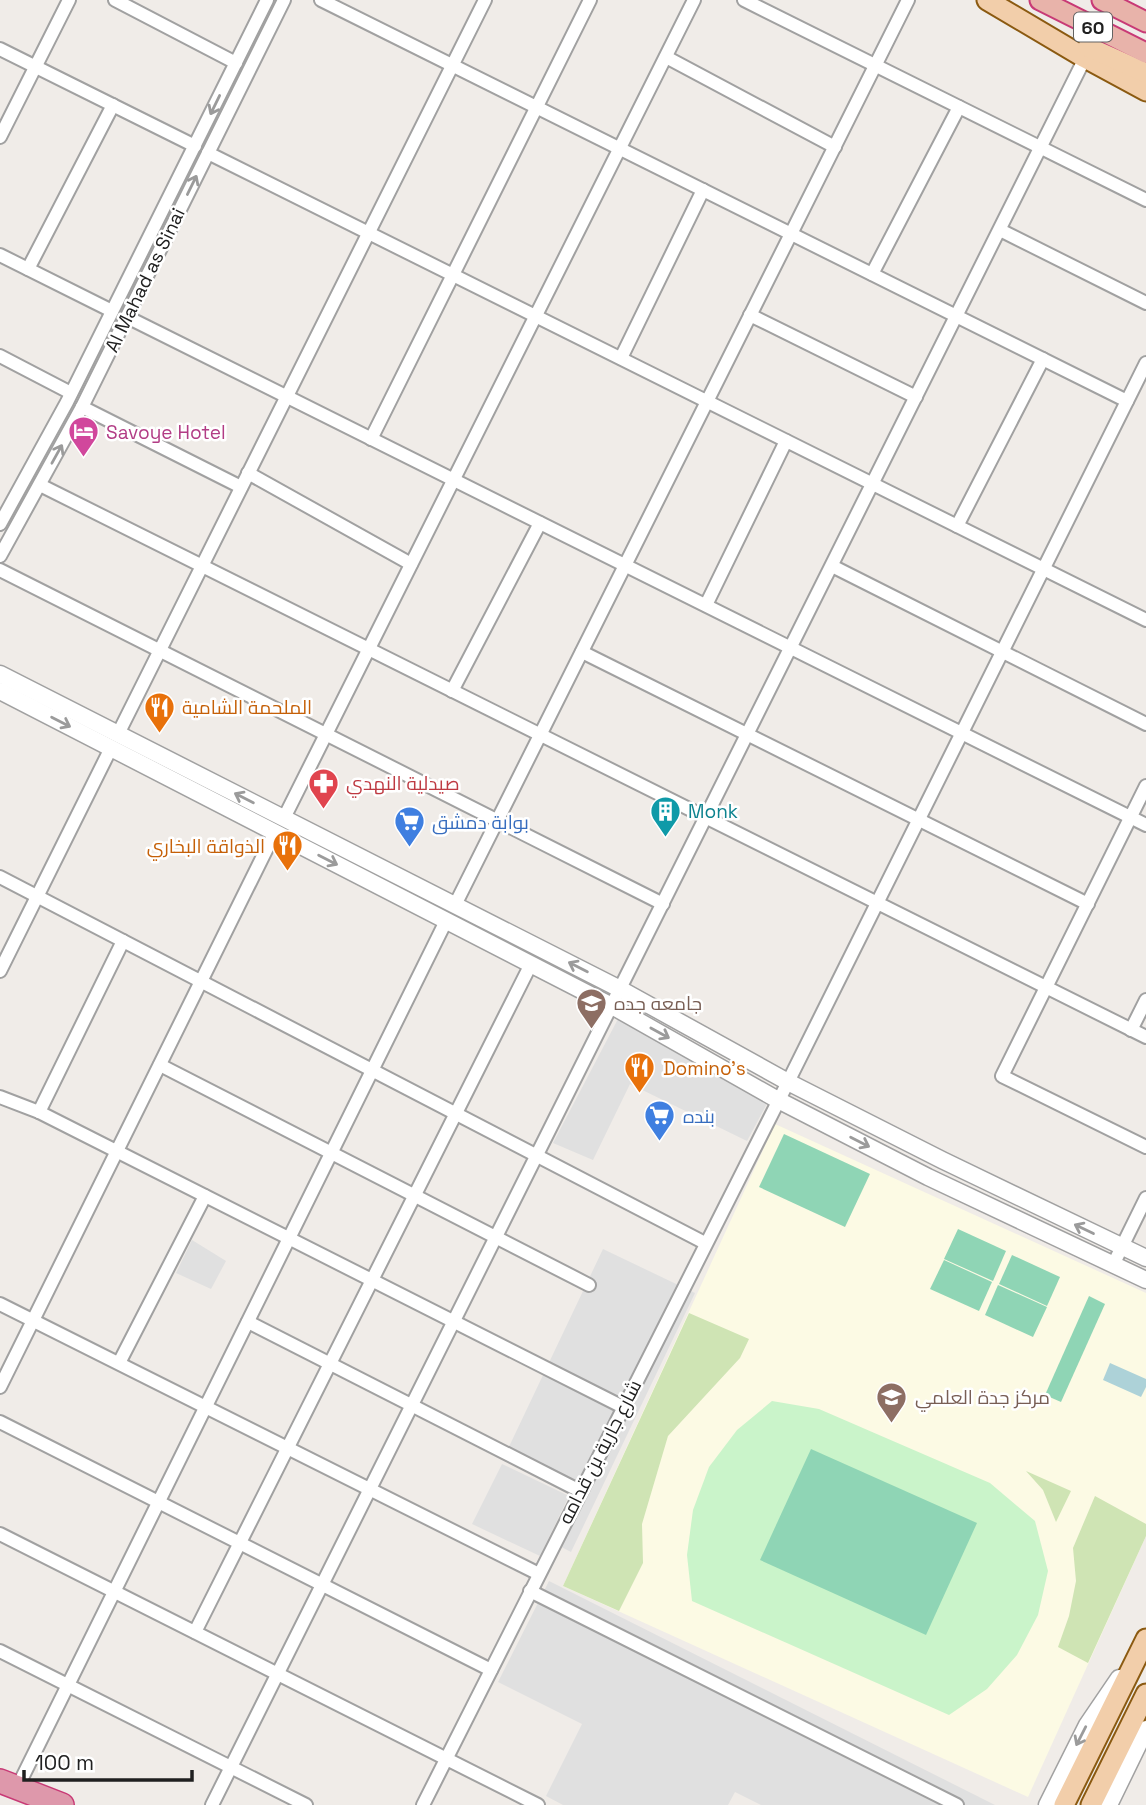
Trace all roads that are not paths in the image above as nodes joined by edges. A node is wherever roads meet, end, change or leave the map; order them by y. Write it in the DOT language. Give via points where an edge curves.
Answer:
graph roads {
  1 [pos="69,0"];
  2 [pos="115,0"];
  3 [pos="267,0"];
  4 [pos="284,0"];
  5 [pos="321,0"];
  6 [pos="485,0"];
  7 [pos="590,0"];
  8 [pos="694,0"];
  9 [pos="744,0"];
  10 [pos="908,0"];
  11 [pos="1040,0"];
  12 [pos="1102,0"];
  13 [pos="989,1"];
  14 [pos="1146,22"];
  15 [pos="0,49"];
  16 [pos="1146,53"];
  17 [pos="666,57"];
  18 [pos="1084,58"];
  19 [pos="236,63"];
  20 [pos="452,65"];
  21 [pos="875,66"];
  22 [pos="35,67"];
  23 [pos="1146,73"];
  24 [pos="1146,91"];
  25 [pos="113,105"];
  26 [pos="537,107"];
  27 [pos="959,107"];
  28 [pos="0,138"];
  29 [pos="195,146"];
  30 [pos="835,147"];
  31 [pos="1041,148"];
  32 [pos="620,149"];
  33 [pos="208,153"];
  34 [pos="703,190"];
  35 [pos="1146,200"];
  36 [pos="166,203"];
  37 [pos="180,209"];
  38 [pos="1000,230"];
  39 [pos="369,233"];
  40 [pos="791,234"];
  41 [pos="0,255"];
  42 [pos="28,269"];
  43 [pos="872,274"];
  44 [pos="453,275"];
  45 [pos="1146,303"];
  46 [pos="113,311"];
  47 [pos="750,315"];
  48 [pos="536,316"];
  49 [pos="957,316"];
  50 [pos="127,317"];
  51 [pos="0,356"];
  52 [pos="621,358"];
  53 [pos="1043,359"];
  54 [pos="1146,363"];
  55 [pos="71,393"];
  56 [pos="287,397"];
  57 [pos="916,397"];
  58 [pos="707,401"];
  59 [pos="1127,401"];
  60 [pos="82,407"];
  61 [pos="371,439"];
  62 [pos="786,441"];
  63 [pos="248,473"];
  64 [pos="454,480"];
  65 [pos="873,484"];
  66 [pos="40,485"];
  67 [pos="241,487"];
  68 [pos="540,523"];
  69 [pos="0,524"];
  70 [pos="957,526"];
  71 [pos="0,556"];
  72 [pos="411,564"];
  73 [pos="625,565"];
  74 [pos="202,566"];
  75 [pos="832,566"];
  76 [pos="1043,569"];
  77 [pos="0,570"];
  78 [pos="706,606"];
  79 [pos="1146,620"];
  80 [pos="791,648"];
  81 [pos="369,649"];
  82 [pos="160,651"];
  83 [pos="582,652"];
  84 [pos="1001,652"];
  85 [pos="0,674"];
  86 [pos="0,691"];
  87 [pos="452,691"];
  88 [pos="1146,724"];
  89 [pos="961,733"];
  90 [pos="326,734"];
  91 [pos="540,734"];
  92 [pos="748,735"];
  93 [pos="115,741"];
  94 [pos="1146,786"];
  95 [pos="706,817"];
  96 [pos="1130,817"];
  97 [pos="284,818"];
  98 [pos="917,819"];
  99 [pos="497,820"];
  100 [pos="1146,825"];
  101 [pos="275,832"];
  102 [pos="0,877"];
  103 [pos="37,897"];
  104 [pos="876,902"];
  105 [pos="663,904"];
  106 [pos="1088,904"];
  107 [pos="455,905"];
  108 [pos="446,921"];
  109 [pos="123,941"];
  110 [pos="531,964"];
  111 [pos="0,971"];
  112 [pos="201,981"];
  113 [pos="1046,987"];
  114 [pos="621,989"];
  115 [pos="1146,1000"];
  116 [pos="612,1006"];
  117 [pos="1131,1030"];
  118 [pos="1146,1037"];
  119 [pos="160,1065"];
  120 [pos="372,1070"];
  121 [pos="788,1082"];
  122 [pos="0,1097"];
  123 [pos="778,1100"];
  124 [pos="39,1112"];
  125 [pos="456,1114"];
  126 [pos="1146,1147"];
  127 [pos="117,1151"];
  128 [pos="332,1153"];
  129 [pos="537,1156"];
  130 [pos="999,1188"];
  131 [pos="205,1196"];
  132 [pos="415,1196"];
  133 [pos="1146,1198"];
  134 [pos="992,1207"];
  135 [pos="496,1237"];
  136 [pos="290,1238"];
  137 [pos="705,1243"];
  138 [pos="1120,1247"];
  139 [pos="1146,1258"];
  140 [pos="1113,1265"];
  141 [pos="372,1280"];
  142 [pos="1146,1280"];
  143 [pos="589,1285"];
  144 [pos="0,1304"];
  145 [pos="33,1320"];
  146 [pos="248,1322"];
  147 [pos="454,1322"];
  148 [pos="119,1363"];
  149 [pos="330,1364"];
  150 [pos="0,1387"];
  151 [pos="412,1406"];
  152 [pos="206,1407"];
  153 [pos="623,1407"];
  154 [pos="0,1422"];
  155 [pos="288,1448"];
  156 [pos="370,1490"];
  157 [pos="580,1491"];
  158 [pos="159,1503"];
  159 [pos="0,1534"];
  160 [pos="240,1544"];
  161 [pos="539,1574"];
  162 [pos="322,1585"];
  163 [pos="530,1591"];
  164 [pos="115,1592"];
  165 [pos="195,1632"];
  166 [pos="1146,1639"];
  167 [pos="0,1651"];
  168 [pos="491,1671"];
  169 [pos="278,1674"];
  170 [pos="69,1686"];
  171 [pos="1146,1694"];
  172 [pos="1146,1729"];
  173 [pos="447,1759"];
  174 [pos="231,1768"];
  175 [pos="0,1770"];
  176 [pos="10,1781"];
  177 [pos="0,1797"];
  178 [pos="16,1805"];
  179 [pos="64,1805"];
  180 [pos="212,1805"];
  181 [pos="306,1805"];
  182 [pos="423,1805"];
  183 [pos="538,1805"];
  184 [pos="957,1805"];
  185 [pos="1047,1805"];
  186 [pos="1064,1805"];
  187 [pos="1091,1805"];
  188 [pos="1108,1805"];
  1 -- 22 [label="street"];
  2 -- 19 [label="street"];
  3 -- 19 [label="street, Al Mahad as Sinai"];
  4 -- 33 [label="street, Al Mahad as Sinai"];
  5 -- 20 [label="street"];
  6 -- 20 [label="street"];
  7 -- 26 [label="street"];
  8 -- 17 [label="street"];
  9 -- 21 [label="street"];
  10 -- 21 [label="street"];
  11 -- 16 [label="highway, 60"];
  12 -- 14 [label="highway, 60"];
  13 -- 18 [label="main road"];
  13 -- 23 [label="main road"];
  15 -- 22 [label="street"];
  17 -- 30 [label="street"];
  17 -- 32 [label="street"];
  18 -- 24 [label="main road"];
  18 -- 31 [label="street"];
  19 -- 29 [label="street, Al Mahad as Sinai, one-way"];
  20 -- 26 [label="street"];
  20 -- 39 [label="street"];
  21 -- 27 [label="street"];
  21 -- 30 [label="street"];
  22 -- 25 [label="street"];
  22 -- 28 [label="street"];
  25 -- 29 [label="street"];
  25 -- 42 [label="street"];
  26 -- 32 [label="street"];
  26 -- 44 [label="street"];
  27 -- 31 [label="street"];
  27 -- 43 [label="street"];
  29 -- 36 [label="street, Al Mahad as Sinai"];
  30 -- 40 [label="street"];
  31 -- 35 [label="street"];
  31 -- 38 [label="street"];
  32 -- 34 [label="street"];
  32 -- 48 [label="street"];
  37 -- 33 [label="street, Al Mahad as Sinai, one-way"];
  33 -- 39 [label="street"];
  34 -- 40 [label="street"];
  34 -- 52 [label="street"];
  36 -- 37 [label="street"];
  36 -- 46 [label="street, Al Mahad as Sinai"];
  37 -- 50 [label="street, Al Mahad as Sinai"];
  38 -- 45 [label="street"];
  38 -- 49 [label="street"];
  39 -- 44 [label="street"];
  39 -- 56 [label="street"];
  40 -- 43 [label="street"];
  40 -- 47 [label="street"];
  41 -- 42 [label="street"];
  42 -- 46 [label="street"];
  43 -- 49 [label="street"];
  44 -- 48 [label="street"];
  44 -- 61 [label="street"];
  46 -- 55 [label="street, Al Mahad as Sinai"];
  47 -- 57 [label="street"];
  47 -- 58 [label="street"];
  48 -- 52 [label="street"];
  48 -- 64 [label="street"];
  49 -- 53 [label="street"];
  49 -- 57 [label="street"];
  50 -- 56 [label="street"];
  50 -- 60 [label="street, Al Mahad as Sinai"];
  51 -- 55 [label="street"];
  52 -- 58 [label="street"];
  53 -- 59 [label="street"];
  53 -- 70 [label="street"];
  54 -- 59 [label="street, شارع جارية بن قدامه"];
  55 -- 69 [label="street, Al Mahad as Sinai"];
  56 -- 61 [label="street"];
  56 -- 63 [label="street"];
  57 -- 65 [label="street"];
  58 -- 62 [label="street"];
  58 -- 73 [label="street"];
  59 -- 76 [label="street, شارع جارية بن قدامه"];
  66 -- 60 [label="street, Al Mahad as Sinai, one-way"];
  60 -- 67 [label="street"];
  61 -- 64 [label="street"];
  62 -- 65 [label="street"];
  62 -- 78 [label="street"];
  63 -- 67 [label="street"];
  63 -- 72 [label="street"];
  64 -- 68 [label="street"];
  64 -- 72 [label="street"];
  65 -- 70 [label="street"];
  65 -- 75 [label="street"];
  66 -- 71 [label="street, Al Mahad as Sinai"];
  66 -- 74 [label="street"];
  67 -- 74 [label="street"];
  68 -- 73 [label="street"];
  68 -- 87 [label="street"];
  70 -- 76 [label="street"];
  72 -- 81 [label="street"];
  73 -- 78 [label="street"];
  73 -- 83 [label="street"];
  74 -- 81 [label="street"];
  74 -- 82 [label="street"];
  75 -- 80 [label="street"];
  75 -- 84 [label="street"];
  76 -- 79 [label="street"];
  76 -- 84 [label="street, شارع جارية بن قدامه"];
  77 -- 82 [label="street"];
  78 -- 80 [label="street"];
  80 -- 89 [label="street"];
  80 -- 92 [label="street"];
  81 -- 87 [label="street"];
  81 -- 90 [label="street"];
  82 -- 90 [label="street"];
  82 -- 93 [label="street"];
  83 -- 91 [label="street"];
  83 -- 92 [label="street"];
  84 -- 88 [label="street"];
  84 -- 89 [label="street, شارع جارية بن قدامه"];
  85 -- 93 [label="street"];
  86 -- 93 [label="street, one-way"];
  87 -- 91 [label="street"];
  89 -- 96 [label="street"];
  89 -- 98 [label="street, شارع جارية بن قدامه"];
  90 -- 97 [label="street"];
  90 -- 99 [label="street"];
  91 -- 95 [label="street"];
  91 -- 99 [label="street"];
  92 -- 95 [label="street"];
  92 -- 98 [label="street"];
  97 -- 93 [label="street, one-way"];
  93 -- 101 [label="street"];
  93 -- 103 [label="street"];
  94 -- 96 [label="street"];
  95 -- 104 [label="street"];
  95 -- 105 [label="street"];
  96 -- 100 [label="street"];
  96 -- 106 [label="street"];
  97 -- 107 [label="street"];
  98 -- 104 [label="street, شارع جارية بن قدامه"];
  98 -- 106 [label="street"];
  99 -- 105 [label="street"];
  99 -- 107 [label="street"];
  101 -- 108 [label="street, one-way"];
  101 -- 112 [label="street"];
  102 -- 103 [label="street"];
  103 -- 109 [label="street"];
  103 -- 111 [label="street"];
  104 -- 113 [label="street"];
  104 -- 121 [label="street, شارع جارية بن قدامه"];
  105 -- 114 [label="street"];
  106 -- 113 [label="street"];
  114 -- 107 [label="street, one-way"];
  108 -- 110 [label="street"];
  108 -- 120 [label="street"];
  109 -- 112 [label="street"];
  109 -- 124 [label="street"];
  110 -- 116 [label="street"];
  110 -- 125 [label="street"];
  112 -- 119 [label="street"];
  112 -- 120 [label="street"];
  113 -- 117 [label="street"];
  113 -- 126 [label="street" via="1002,1076"];
  114 -- 116 [label="street"];
  114 -- 121 [label="street"];
  115 -- 117 [label="street"];
  116 -- 123 [label="street, one-way"];
  116 -- 129 [label="street"];
  117 -- 118 [label="street"];
  119 -- 127 [label="street"];
  119 -- 128 [label="street"];
  120 -- 125 [label="street"];
  120 -- 128 [label="street"];
  121 -- 123 [label="street, شارع جارية بن قدامه"];
  121 -- 130 [label="street"];
  122 -- 124 [label="street"];
  123 -- 134 [label="street, one-way"];
  123 -- 137 [label="street, شارع جارية بن قدامه"];
  124 -- 127 [label="street"];
  125 -- 129 [label="street"];
  125 -- 132 [label="street"];
  127 -- 131 [label="street"];
  127 -- 145 [label="street"];
  128 -- 132 [label="street"];
  128 -- 136 [label="street"];
  129 -- 135 [label="street"];
  129 -- 137 [label="street"];
  130 -- 134 [label="street"];
  138 -- 130 [label="street, one-way"];
  131 -- 136 [label="street"];
  131 -- 148 [label="street"];
  132 -- 135 [label="street"];
  132 -- 141 [label="street"];
  133 -- 138 [label="street"];
  134 -- 140 [label="street"];
  135 -- 143 [label="street"];
  135 -- 147 [label="street"];
  136 -- 141 [label="street"];
  136 -- 146 [label="street"];
  137 -- 153 [label="street, شارع جارية بن قدامه"];
  138 -- 139 [label="street"];
  138 -- 140 [label="street"];
  140 -- 142 [label="street"];
  141 -- 147 [label="street"];
  141 -- 149 [label="street"];
  144 -- 145 [label="street"];
  145 -- 148 [label="street"];
  145 -- 150 [label="street"];
  146 -- 149 [label="street"];
  146 -- 152 [label="street"];
  147 -- 151 [label="street"];
  147 -- 153 [label="street"];
  148 -- 152 [label="street"];
  149 -- 151 [label="street"];
  149 -- 155 [label="street"];
  151 -- 156 [label="street"];
  151 -- 157 [label="street"];
  152 -- 155 [label="street"];
  152 -- 158 [label="street"];
  153 -- 157 [label="street, شارع جارية بن قدامه"];
  154 -- 158 [label="street"];
  155 -- 156 [label="street"];
  155 -- 160 [label="street"];
  156 -- 161 [label="street"];
  156 -- 162 [label="street"];
  157 -- 161 [label="street, شارع جارية بن قدامه"];
  158 -- 160 [label="street"];
  158 -- 164 [label="street"];
  159 -- 164 [label="street"];
  160 -- 162 [label="street"];
  160 -- 165 [label="street"];
  161 -- 163 [label="street, شارع جارية بن قدامه"];
  162 -- 168 [label="street"];
  162 -- 169 [label="street"];
  163 -- 168 [label="street, شارع جارية بن قدامه"];
  163 -- 184 [label="street"];
  164 -- 165 [label="street"];
  164 -- 170 [label="street"];
  165 -- 169 [label="street"];
  166 -- 185 [label="street, one-way" via="1087,1725"];
  166 -- 186 [label="main road"];
  167 -- 170 [label="street"];
  168 -- 173 [label="street, شارع جارية بن قدامه"];
  169 -- 173 [label="street"];
  169 -- 174 [label="street"];
  170 -- 174 [label="street"];
  170 -- 176 [label="street"];
  171 -- 187 [label="main road"];
  172 -- 188 [label="street"];
  173 -- 182 [label="street, شارع جارية بن قدامه"];
  173 -- 183 [label="street"];
  174 -- 180 [label="street"];
  174 -- 181 [label="street"];
  175 -- 176 [label="main road"];
  176 -- 179 [label="highway"];
  177 -- 178 [label="highway"];
}
